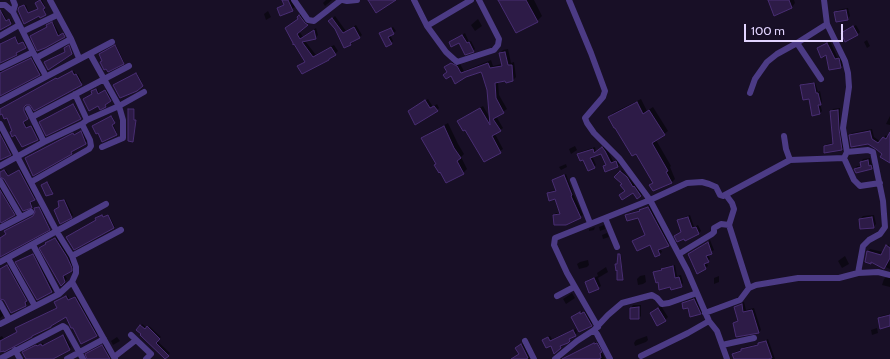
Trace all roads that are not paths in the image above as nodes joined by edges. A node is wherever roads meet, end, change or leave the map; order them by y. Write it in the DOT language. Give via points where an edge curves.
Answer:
graph roads {
  1 [pos="13,0"];
  2 [pos="50,0"];
  3 [pos="294,0"];
  4 [pos="342,0"];
  5 [pos="357,0"];
  6 [pos="414,0"];
  7 [pos="471,0"];
  8 [pos="479,0"];
  9 [pos="569,0"];
  10 [pos="824,0"];
  11 [pos="0,5"];
  12 [pos="13,12"];
  13 [pos="57,15"];
  14 [pos="827,24"];
  15 [pos="19,25"];
  16 [pos="427,26"];
  17 [pos="26,30"];
  18 [pos="0,36"];
  19 [pos="71,39"];
  20 [pos="112,42"];
  21 [pos="797,43"];
  22 [pos="33,52"];
  23 [pos="90,54"];
  24 [pos="36,58"];
  25 [pos="79,58"];
  26 [pos="129,66"];
  27 [pos="0,68"];
  28 [pos="46,76"];
  29 [pos="104,79"];
  30 [pos="821,79"];
  31 [pos="144,92"];
  32 [pos="750,93"];
  33 [pos="75,94"];
  34 [pos="0,101"];
  35 [pos="119,106"];
  36 [pos="28,109"];
  37 [pos="32,117"];
  38 [pos="87,120"];
  39 [pos="0,124"];
  40 [pos="82,124"];
  41 [pos="784,136"];
  42 [pos="44,142"];
  43 [pos="102,148"];
  44 [pos="846,155"];
  45 [pos="18,158"];
  46 [pos="790,160"];
  47 [pos="0,166"];
  48 [pos="573,180"];
  49 [pos="0,181"];
  50 [pos="31,182"];
  51 [pos="880,182"];
  52 [pos="726,195"];
  53 [pos="650,200"];
  54 [pos="106,204"];
  55 [pos="31,212"];
  56 [pos="21,217"];
  57 [pos="605,218"];
  58 [pos="590,224"];
  59 [pos="728,225"];
  60 [pos="0,228"];
  61 [pos="885,228"];
  62 [pos="121,230"];
  63 [pos="57,232"];
  64 [pos="890,233"];
  65 [pos="33,245"];
  66 [pos="617,247"];
  67 [pos="679,254"];
  68 [pos="72,256"];
  69 [pos="8,258"];
  70 [pos="0,262"];
  71 [pos="858,273"];
  72 [pos="890,275"];
  73 [pos="72,282"];
  74 [pos="574,287"];
  75 [pos="750,288"];
  76 [pos="697,293"];
  77 [pos="58,294"];
  78 [pos="557,296"];
  79 [pos="0,303"];
  80 [pos="35,306"];
  81 [pos="705,313"];
  82 [pos="9,319"];
  83 [pos="709,321"];
  84 [pos="0,324"];
  85 [pos="596,329"];
  86 [pos="131,335"];
  87 [pos="754,338"];
  88 [pos="104,339"];
  89 [pos="136,340"];
  90 [pos="525,341"];
  91 [pos="722,345"];
  92 [pos="15,350"];
  93 [pos="80,353"];
  94 [pos="151,354"];
  95 [pos="641,356"];
  96 [pos="114,358"];
  97 [pos="0,359"];
  98 [pos="20,359"];
  99 [pos="68,359"];
  100 [pos="83,359"];
  101 [pos="146,359"];
  102 [pos="156,359"];
  103 [pos="534,359"];
  104 [pos="555,359"];
  105 [pos="610,359"];
  106 [pos="726,359"];
  1 -- 12 [label="street"];
  2 -- 13 [label="street"];
  3 -- 4 [label="street" via="308,20 314,21"];
  4 -- 5 [label="street"];
  6 -- 16 [label="street"];
  7 -- 16 [label="street"];
  8 -- 16 [label="street" via="499,39 494,50 457,62 446,52"];
  9 -- 53 [label="street" via="605,91 585,118 587,123 619,158"];
  10 -- 14 [label="street"];
  11 -- 12 [label="street" via="5,5"];
  12 -- 15 [label="street"];
  13 -- 17 [label="street"];
  13 -- 19 [label="street"];
  14 -- 21 [label="street"];
  14 -- 44 [label="street" via="848,73 849,87 843,128"];
  15 -- 18 [label="street"];
  15 -- 22 [label="street"];
  19 -- 24 [label="street"];
  19 -- 25 [label="street"];
  20 -- 23 [label="street"];
  21 -- 30 [label="street"];
  21 -- 32 [label="street" via="767,62 755,79"];
  22 -- 24 [label="street"];
  22 -- 27 [label="street"];
  23 -- 25 [label="street"];
  23 -- 29 [label="street"];
  24 -- 28 [label="street"];
  25 -- 28 [label="street"];
  26 -- 29 [label="street"];
  28 -- 34 [label="street"];
  29 -- 33 [label="street"];
  29 -- 35 [label="street"];
  31 -- 35 [label="street"];
  33 -- 37 [label="street"];
  33 -- 38 [label="street"];
  35 -- 38 [label="street"];
  35 -- 43 [label="street" via="123,120 123,138"];
  36 -- 37 [label="street"];
  37 -- 42 [label="street"];
  38 -- 40 [label="street"];
  39 -- 45 [label="street"];
  40 -- 42 [label="street"];
  40 -- 50 [label="street" via="90,140 89,149"];
  41 -- 46 [label="street"];
  42 -- 45 [label="street"];
  44 -- 46 [label="street"];
  44 -- 51 [label="street" via="854,180 860,186"];
  44 -- 51 [label="street" via="868,150 873,152"];
  45 -- 47 [label="street"];
  45 -- 50 [label="street"];
  46 -- 52 [label="street"];
  48 -- 58 [label="street"];
  49 -- 56 [label="street"];
  50 -- 63 [label="street"];
  51 -- 61 [label="street"];
  52 -- 53 [label="street" via="720,195 716,187 702,182 687,183"];
  52 -- 59 [label="street" via="734,209"];
  53 -- 57 [label="street"];
  53 -- 67 [label="street"];
  54 -- 63 [label="street"];
  55 -- 56 [label="street"];
  56 -- 60 [label="street"];
  57 -- 58 [label="street"];
  57 -- 66 [label="street"];
  58 -- 74 [label="street" via="555,238 554,245"];
  59 -- 67 [label="street" via="721,224 714,228 712,234"];
  59 -- 75 [label="street"];
  61 -- 64 [label="street"];
  61 -- 71 [label="street" via="863,246"];
  62 -- 68 [label="street"];
  63 -- 65 [label="street"];
  63 -- 68 [label="street"];
  65 -- 69 [label="street"];
  65 -- 77 [label="street"];
  67 -- 76 [label="street"];
  68 -- 73 [label="street" via="76,273"];
  69 -- 70 [label="street"];
  69 -- 80 [label="street"];
  71 -- 72 [label="street" via="878,272"];
  71 -- 75 [label="street" via="839,278 777,280 756,284"];
  73 -- 77 [label="street"];
  73 -- 88 [label="street"];
  74 -- 78 [label="street"];
  74 -- 85 [label="street"];
  75 -- 81 [label="street" via="740,300"];
  76 -- 81 [label="street"];
  76 -- 85 [label="street" via="662,304 652,295 622,303"];
  77 -- 80 [label="street"];
  79 -- 82 [label="street"];
  80 -- 82 [label="street"];
  81 -- 83 [label="street"];
  82 -- 84 [label="street"];
  83 -- 91 [label="street" via="717,331"];
  83 -- 95 [label="street"];
  85 -- 104 [label="street"];
  85 -- 105 [label="street"];
  86 -- 89 [label="street"];
  87 -- 91 [label="street"];
  88 -- 93 [label="street"];
  88 -- 96 [label="street"];
  89 -- 94 [label="street"];
  89 -- 96 [label="street"];
  90 -- 103 [label="street"];
  91 -- 106 [label="street"];
  92 -- 93 [label="street" via="63,326"];
  92 -- 97 [label="street"];
  92 -- 98 [label="street"];
  93 -- 99 [label="street"];
  93 -- 100 [label="street"];
  94 -- 101 [label="street"];
  94 -- 102 [label="street"];
}
